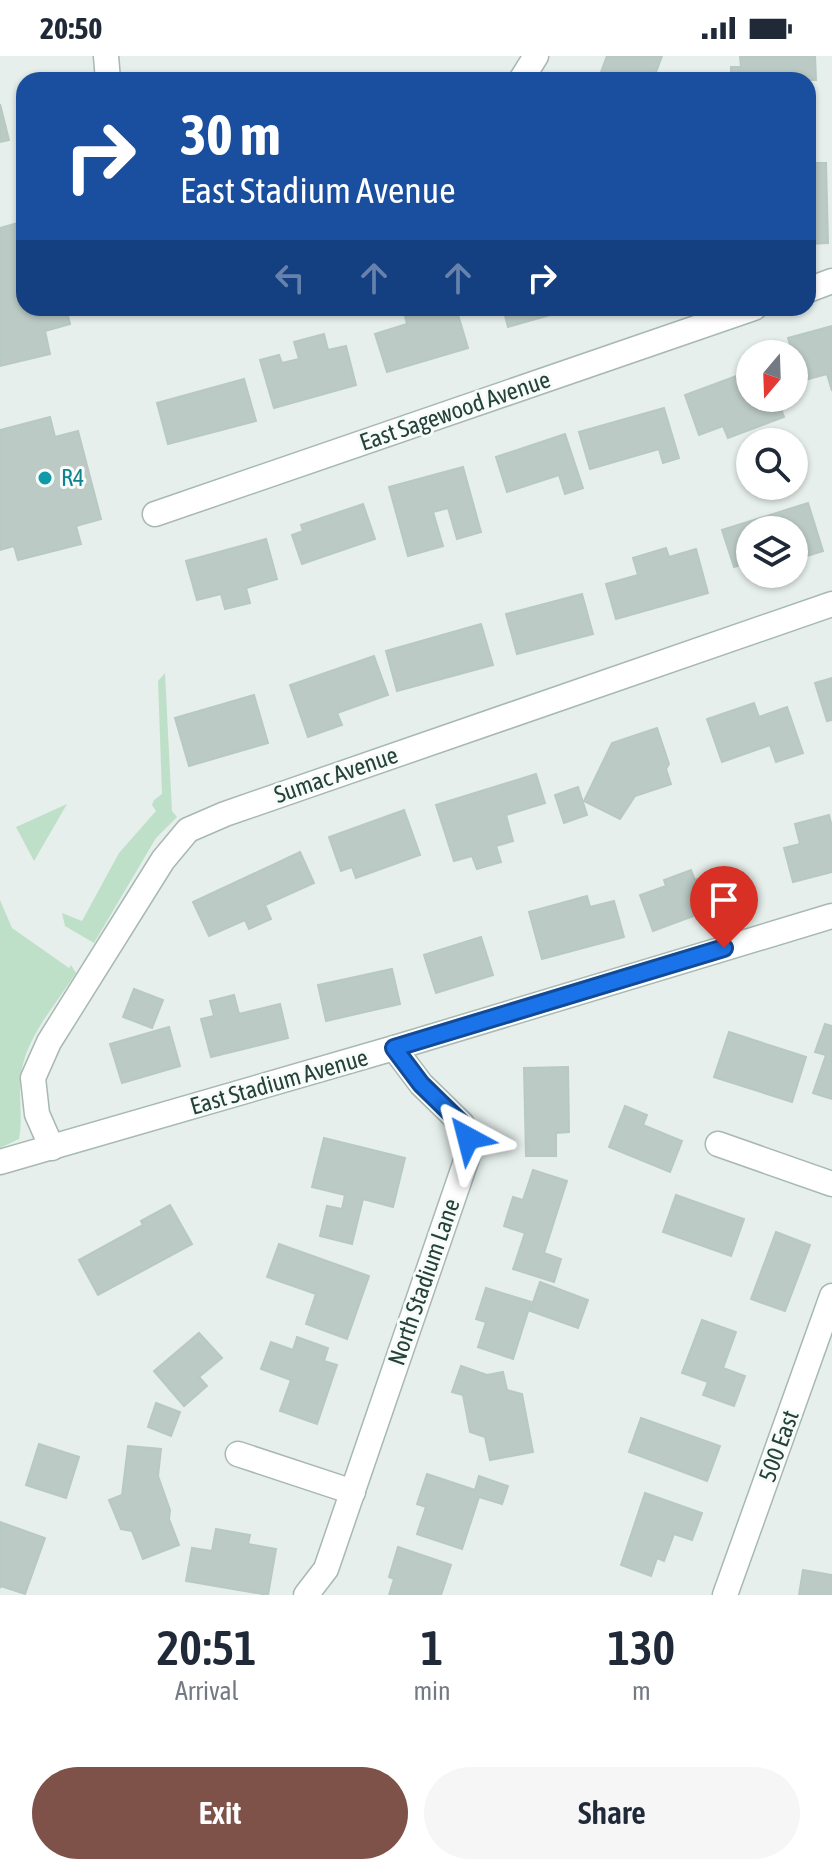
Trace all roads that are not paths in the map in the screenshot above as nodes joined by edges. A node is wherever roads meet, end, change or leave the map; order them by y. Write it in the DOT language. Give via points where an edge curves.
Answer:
graph roads {
  1 [pos="731,316"];
  2 [pos="155,514"];
  3 [pos="832,604"];
  4 [pos="832,916"];
  5 [pos="394,1048"];
  6 [pos="718,1144"];
  7 [pos="52,1148"];
  8 [pos="0,1162"];
  9 [pos="832,1184"];
  10 [pos="832,1296"];
  11 [pos="238,1454"];
  12 [pos="353,1492"];
  13 [pos="306,1595"];
  14 [pos="725,1595"];
  1 -- 2 [label="street, East Sagewood Avenue"];
  3 -- 7 [label="street, Sumac Avenue" via="188,830 163,860 38,1066 33,1078 37,1114"];
  4 -- 5 [label="street, East Stadium Avenue"];
  5 -- 7 [label="street, East Stadium Avenue"];
  5 -- 12 [label="street, North Stadium Lane" via="462,1124 468,1155"];
  6 -- 9 [label="street"];
  7 -- 8 [label="street, East Stadium Avenue"];
  10 -- 14 [label="street, 500 East"];
  11 -- 12 [label="street"];
  12 -- 13 [label="street, North Stadium Lane" via="326,1569"];
}
